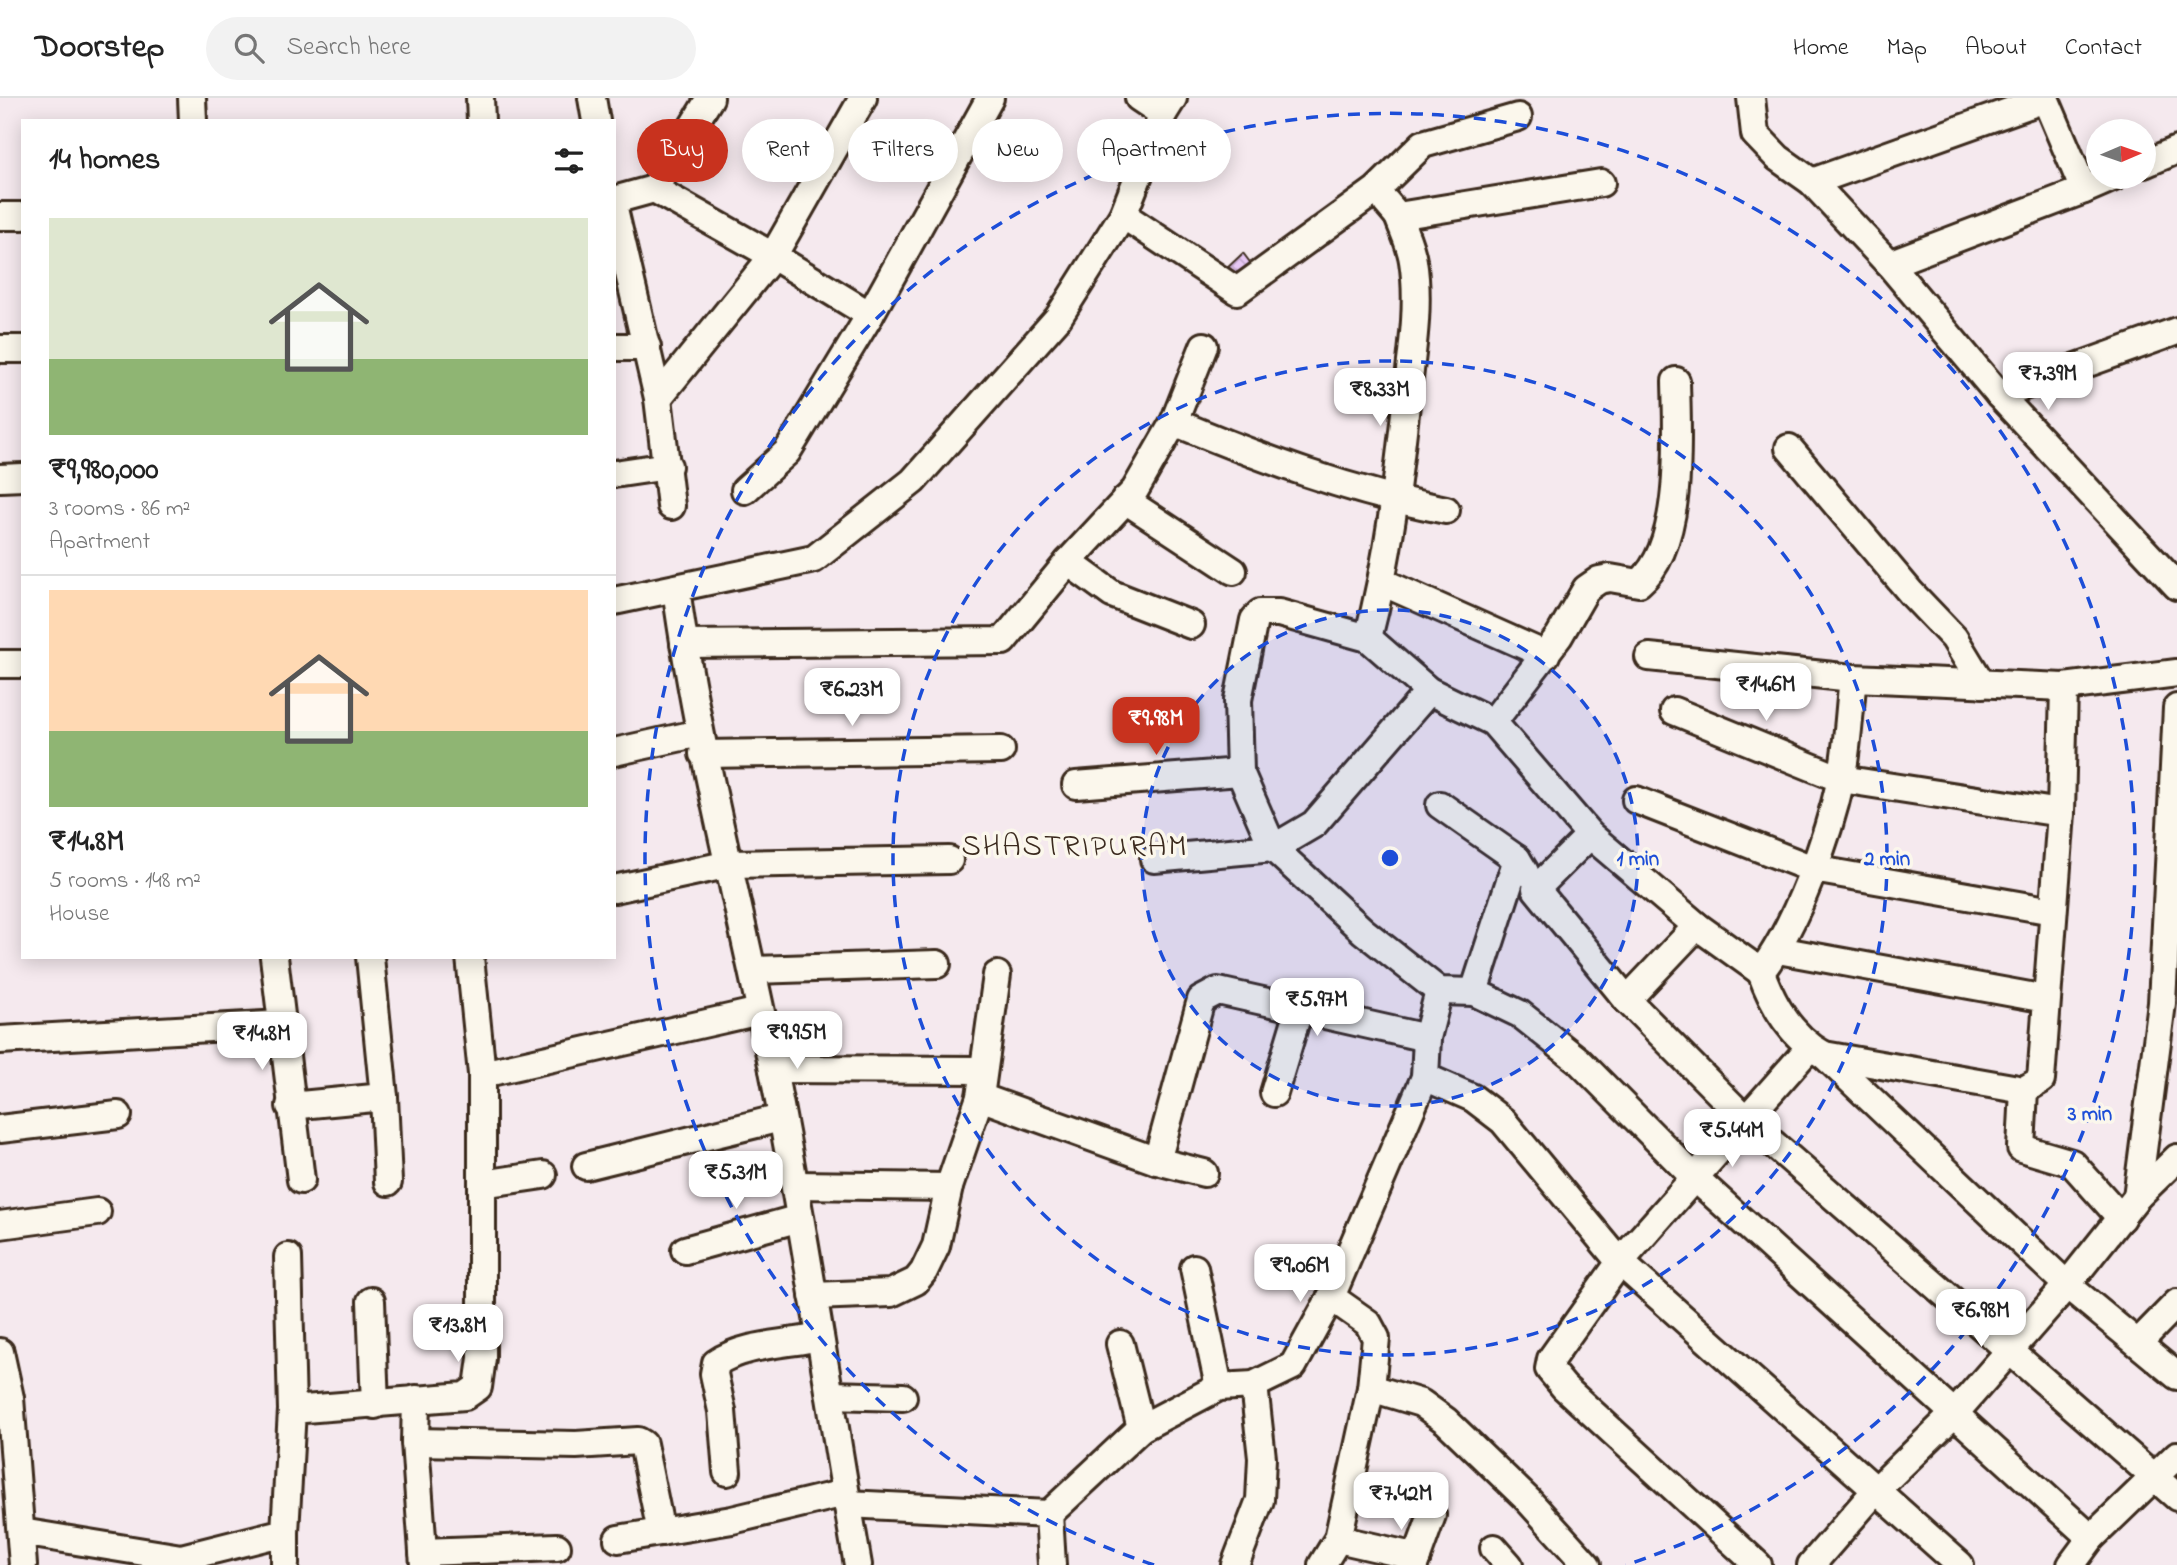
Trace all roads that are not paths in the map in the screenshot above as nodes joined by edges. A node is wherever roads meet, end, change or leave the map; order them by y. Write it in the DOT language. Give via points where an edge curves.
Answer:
graph roads {
  1 [pos="192,98"];
  2 [pos="480,98"];
  3 [pos="592,98"];
  4 [pos="710,98"];
  5 [pos="863,98"];
  6 [pos="989,98"];
  7 [pos="1139,98"];
  8 [pos="1751,98"];
  9 [pos="2045,98"];
  10 [pos="1168,106"];
  11 [pos="1518,117"];
  12 [pos="193,119"];
  13 [pos="481,119"];
  14 [pos="596,119"];
  15 [pos="2177,150"];
  16 [pos="2156,159"];
  17 [pos="1812,182"];
  18 [pos="1601,183"];
  19 [pos="654,190"];
  20 [pos="1376,190"];
  21 [pos="2084,190"];
  22 [pos="616,200"];
  23 [pos="1123,215"];
  24 [pos="0,216"];
  25 [pos="21,216"];
  26 [pos="1398,216"];
  27 [pos="616,217"];
  28 [pos="773,256"];
  29 [pos="1889,264"];
  30 [pos="870,315"];
  31 [pos="2177,331"];
  32 [pos="1204,346"];
  33 [pos="616,347"];
  34 [pos="647,347"];
  35 [pos="0,349"];
  36 [pos="21,349"];
  37 [pos="1676,381"];
  38 [pos="1999,394"];
  39 [pos="658,398"];
  40 [pos="1174,422"];
  41 [pos="1789,448"];
  42 [pos="668,466"];
  43 [pos="616,474"];
  44 [pos="21,477"];
  45 [pos="0,478"];
  46 [pos="746,490"];
  47 [pos="1125,500"];
  48 [pos="1396,500"];
  49 [pos="671,506"];
  50 [pos="1446,510"];
  51 [pos="1068,562"];
  52 [pos="1233,570"];
  53 [pos="1382,582"];
  54 [pos="2177,586"];
  55 [pos="676,588"];
  56 [pos="616,601"];
  57 [pos="1191,625"];
  58 [pos="1368,638"];
  59 [pos="684,644"];
  60 [pos="1546,655"];
  61 [pos="1649,657"];
  62 [pos="0,664"];
  63 [pos="21,664"];
  64 [pos="2177,673"];
  65 [pos="1853,678"];
  66 [pos="1982,684"];
  67 [pos="2064,687"];
  68 [pos="1429,691"];
  69 [pos="2177,708"];
  70 [pos="1674,711"];
  71 [pos="1493,722"];
  72 [pos="701,743"];
  73 [pos="1001,750"];
  74 [pos="616,752"];
  75 [pos="1240,772"];
  76 [pos="2176,776"];
  77 [pos="1840,779"];
  78 [pos="1076,785"];
  79 [pos="1636,800"];
  80 [pos="1440,805"];
  81 [pos="2061,813"];
  82 [pos="1590,835"];
  83 [pos="1273,848"];
  84 [pos="1154,859"];
  85 [pos="1517,859"];
  86 [pos="948,860"];
  87 [pos="730,864"];
  88 [pos="1813,869"];
  89 [pos="616,889"];
  90 [pos="1536,889"];
  91 [pos="2172,896"];
  92 [pos="2053,911"];
  93 [pos="1698,926"];
  94 [pos="1778,950"];
  95 [pos="274,959"];
  96 [pos="370,959"];
  97 [pos="470,959"];
  98 [pos="937,964"];
  99 [pos="753,970"];
  100 [pos="1761,972"];
  101 [pos="997,975"];
  102 [pos="1439,991"];
  103 [pos="1474,992"];
  104 [pos="2046,999"];
  105 [pos="1627,1000"];
  106 [pos="2169,1004"];
  107 [pos="1299,1010"];
  108 [pos="760,1011"];
  109 [pos="281,1024"];
  110 [pos="1427,1038"];
  111 [pos="0,1040"];
  112 [pos="1817,1051"];
  113 [pos="773,1069"];
  114 [pos="982,1070"];
  115 [pos="482,1074"];
  116 [pos="1425,1077"];
  117 [pos="2024,1090"];
  118 [pos="1274,1093"];
  119 [pos="384,1097"];
  120 [pos="980,1097"];
  121 [pos="290,1105"];
  122 [pos="118,1115"];
  123 [pos="781,1118"];
  124 [pos="1746,1120"];
  125 [pos="0,1129"];
  126 [pos="2177,1158"];
  127 [pos="1157,1161"];
  128 [pos="586,1166"];
  129 [pos="1204,1173"];
  130 [pos="543,1175"];
  131 [pos="1693,1176"];
  132 [pos="301,1180"];
  133 [pos="388,1182"];
  134 [pos="482,1184"];
  135 [pos="796,1185"];
  136 [pos="949,1187"];
  137 [pos="2137,1197"];
  138 [pos="97,1212"];
  139 [pos="800,1217"];
  140 [pos="2121,1218"];
  141 [pos="0,1225"];
  142 [pos="685,1250"];
  143 [pos="288,1257"];
  144 [pos="1620,1262"];
  145 [pos="1194,1268"];
  146 [pos="2067,1285"];
  147 [pos="813,1296"];
  148 [pos="1331,1297"];
  149 [pos="371,1301"];
  150 [pos="2177,1303"];
  151 [pos="820,1337"];
  152 [pos="2139,1342"];
  153 [pos="1120,1344"];
  154 [pos="2011,1350"];
  155 [pos="0,1352"];
  156 [pos="2177,1376"];
  157 [pos="1254,1385"];
  158 [pos="1219,1387"];
  159 [pos="1371,1388"];
  160 [pos="830,1395"];
  161 [pos="903,1397"];
  162 [pos="5,1399"];
  163 [pos="416,1399"];
  164 [pos="375,1405"];
  165 [pos="292,1410"];
  166 [pos="1955,1413"];
  167 [pos="1141,1428"];
  168 [pos="415,1442"];
  169 [pos="2177,1455"];
  170 [pos="727,1472"];
  171 [pos="2157,1478"];
  172 [pos="1877,1489"];
  173 [pos="2177,1497"];
  174 [pos="846,1498"];
  175 [pos="1049,1514"];
  176 [pos="1432,1515"];
  177 [pos="21,1532"];
  178 [pos="285,1532"];
  179 [pos="661,1532"];
  180 [pos="2091,1538"];
  181 [pos="618,1539"];
  182 [pos="1339,1539"];
  183 [pos="557,1547"];
  184 [pos="424,1559"];
  185 [pos="181,1561"];
  186 [pos="1415,1561"];
  187 [pos="22,1565"];
  188 [pos="285,1565"];
  189 [pos="858,1565"];
  190 [pos="1052,1565"];
  191 [pos="1235,1565"];
  192 [pos="1322,1565"];
  193 [pos="1587,1565"];
  194 [pos="1758,1565"];
  195 [pos="1811,1565"];
  196 [pos="1960,1565"];
  197 [pos="2071,1565"];
  1 -- 12 [label="street"];
  2 -- 13 [label="street"];
  3 -- 14 [label="street"];
  4 -- 19 [label="street"];
  5 -- 28 [label="street"];
  6 -- 30 [label="street"];
  7 -- 10 [label="street"];
  8 -- 17 [label="street" via="1755,135"];
  9 -- 17 [label="street"];
  9 -- 21 [label="street"];
  10 -- 23 [label="street"];
  11 -- 20 [label="street" via="1423,144"];
  15 -- 16 [label="street"];
  17 -- 29 [label="street"];
  18 -- 26 [label="street"];
  19 -- 22 [label="street"];
  19 -- 28 [label="street"];
  20 -- 23 [label="street" via="1237,291"];
  20 -- 26 [label="street"];
  21 -- 29 [label="street"];
  23 -- 55 [label="street" via="1058,318 913,481 814,559"];
  24 -- 25 [label="street"];
  26 -- 48 [label="street" via="1413,260 1415,296"];
  27 -- 34 [label="street"];
  28 -- 30 [label="street"];
  28 -- 39 [label="street"];
  29 -- 38 [label="street"];
  30 -- 46 [label="street" via="788,452"];
  31 -- 38 [label="street"];
  32 -- 40 [label="street"];
  33 -- 34 [label="street"];
  34 -- 39 [label="street"];
  35 -- 36 [label="street"];
  37 -- 60 [label="street" via="1678,478 1662,549 1648,576 1639,583 1610,578 1586,589"];
  38 -- 54 [label="street"];
  39 -- 42 [label="street"];
  40 -- 47 [label="street"];
  40 -- 48 [label="street" via="1278,465"];
  41 -- 66 [label="street" via="1954,638"];
  42 -- 43 [label="street"];
  42 -- 49 [label="street"];
  44 -- 45 [label="street"];
  47 -- 51 [label="street"];
  47 -- 52 [label="street"];
  48 -- 50 [label="street"];
  48 -- 53 [label="street"];
  51 -- 57 [label="street" via="1112,594"];
  51 -- 59 [label="street" via="1003,641"];
  53 -- 58 [label="street"];
  53 -- 60 [label="street"];
  55 -- 56 [label="street"];
  55 -- 59 [label="street"];
  58 -- 68 [label="street"];
  58 -- 75 [label="street" via="1279,612 1260,613 1254,620 1238,699"];
  59 -- 72 [label="street"];
  60 -- 71 [label="street"];
  61 -- 65 [label="street"];
  62 -- 63 [label="street"];
  64 -- 67 [label="street"];
  65 -- 66 [label="street"];
  65 -- 77 [label="street"];
  66 -- 67 [label="street"];
  67 -- 81 [label="street"];
  68 -- 71 [label="street"];
  68 -- 83 [label="street" via="1314,824"];
  69 -- 76 [label="street"];
  70 -- 77 [label="street"];
  71 -- 82 [label="street"];
  72 -- 73 [label="street"];
  72 -- 74 [label="street"];
  72 -- 87 [label="street"];
  75 -- 78 [label="street"];
  75 -- 83 [label="street"];
  76 -- 91 [label="street"];
  77 -- 81 [label="street"];
  77 -- 88 [label="street"];
  79 -- 88 [label="street"];
  80 -- 85 [label="street"];
  81 -- 92 [label="street"];
  82 -- 90 [label="street"];
  82 -- 93 [label="street"];
  83 -- 84 [label="street"];
  83 -- 102 [label="street" via="1363,931"];
  85 -- 90 [label="street"];
  85 -- 103 [label="street"];
  86 -- 87 [label="street"];
  87 -- 89 [label="street"];
  87 -- 99 [label="street"];
  88 -- 92 [label="street"];
  88 -- 94 [label="street"];
  90 -- 105 [label="street"];
  91 -- 106 [label="street"];
  92 -- 104 [label="street"];
  93 -- 100 [label="street"];
  93 -- 105 [label="street"];
  94 -- 100 [label="street"];
  94 -- 104 [label="street"];
  95 -- 109 [label="street"];
  96 -- 119 [label="street"];
  97 -- 115 [label="street"];
  98 -- 99 [label="street"];
  99 -- 108 [label="street"];
  100 -- 112 [label="street" via="1774,1007"];
  101 -- 114 [label="street"];
  102 -- 103 [label="street"];
  102 -- 110 [label="street"];
  103 -- 131 [label="street" via="1520,1014 1578,1060"];
  104 -- 117 [label="street" via="2044,1069 2041,1080"];
  105 -- 124 [label="street"];
  106 -- 137 [label="street"];
  107 -- 110 [label="street"];
  107 -- 118 [label="street"];
  107 -- 127 [label="street" via="1217,990 1201,1000"];
  108 -- 113 [label="street"];
  108 -- 115 [label="street"];
  109 -- 111 [label="street"];
  109 -- 121 [label="street"];
  110 -- 116 [label="street"];
  112 -- 117 [label="street"];
  112 -- 124 [label="street"];
  112 -- 146 [label="street"];
  113 -- 114 [label="street"];
  113 -- 123 [label="street"];
  114 -- 120 [label="street"];
  115 -- 134 [label="street"];
  116 -- 144 [label="street" via="1473,1098 1503,1121"];
  116 -- 148 [label="street"];
  117 -- 140 [label="street" via="2021,1147 2072,1163"];
  119 -- 121 [label="street"];
  119 -- 133 [label="street"];
  120 -- 127 [label="street"];
  120 -- 136 [label="street"];
  121 -- 132 [label="street"];
  122 -- 125 [label="street"];
  123 -- 128 [label="street"];
  123 -- 135 [label="street"];
  124 -- 131 [label="street"];
  124 -- 154 [label="street"];
  126 -- 137 [label="street"];
  127 -- 129 [label="street"];
  130 -- 134 [label="street"];
  131 -- 144 [label="street"];
  131 -- 166 [label="street"];
  134 -- 163 [label="street" via="478,1387 465,1396"];
  135 -- 136 [label="street"];
  135 -- 139 [label="street"];
  136 -- 147 [label="street" via="936,1246 916,1280 891,1293"];
  137 -- 140 [label="street"];
  138 -- 141 [label="street"];
  139 -- 142 [label="street"];
  139 -- 147 [label="street"];
  140 -- 146 [label="street"];
  143 -- 165 [label="street"];
  144 -- 172 [label="street"];
  144 -- 194 [label="street" via="1551,1359 1549,1369"];
  145 -- 158 [label="street"];
  146 -- 152 [label="street"];
  146 -- 154 [label="street"];
  147 -- 151 [label="street"];
  148 -- 157 [label="street" via="1293,1366"];
  148 -- 159 [label="street" via="1368,1323 1376,1338"];
  149 -- 164 [label="street"];
  150 -- 152 [label="street"];
  151 -- 160 [label="street"];
  151 -- 170 [label="street" via="716,1363"];
  152 -- 156 [label="street"];
  153 -- 167 [label="street"];
  154 -- 166 [label="street"];
  154 -- 171 [label="street"];
  155 -- 162 [label="street"];
  157 -- 158 [label="street"];
  157 -- 191 [label="street" via="1262,1458 1260,1500"];
  158 -- 167 [label="street"];
  159 -- 182 [label="street"];
  159 -- 193 [label="street" via="1421,1403 1446,1421"];
  160 -- 161 [label="street"];
  160 -- 174 [label="street"];
  162 -- 177 [label="street"];
  163 -- 164 [label="street"];
  163 -- 168 [label="street"];
  164 -- 165 [label="street"];
  165 -- 178 [label="street"];
  166 -- 172 [label="street"];
  166 -- 180 [label="street"];
  167 -- 175 [label="street"];
  168 -- 179 [label="street" via="576,1445 638,1441 643,1444"];
  168 -- 184 [label="street"];
  169 -- 171 [label="street"];
  171 -- 173 [label="street"];
  171 -- 180 [label="street"];
  172 -- 195 [label="street"];
  172 -- 196 [label="street"];
  174 -- 175 [label="street"];
  174 -- 179 [label="street"];
  174 -- 189 [label="street"];
  175 -- 190 [label="street"];
  176 -- 186 [label="street"];
  177 -- 185 [label="street"];
  177 -- 187 [label="street"];
  178 -- 185 [label="street"];
  178 -- 188 [label="street"];
  179 -- 181 [label="street"];
  180 -- 197 [label="street"];
  182 -- 186 [label="street"];
  182 -- 192 [label="street"];
  183 -- 184 [label="street"];
}
